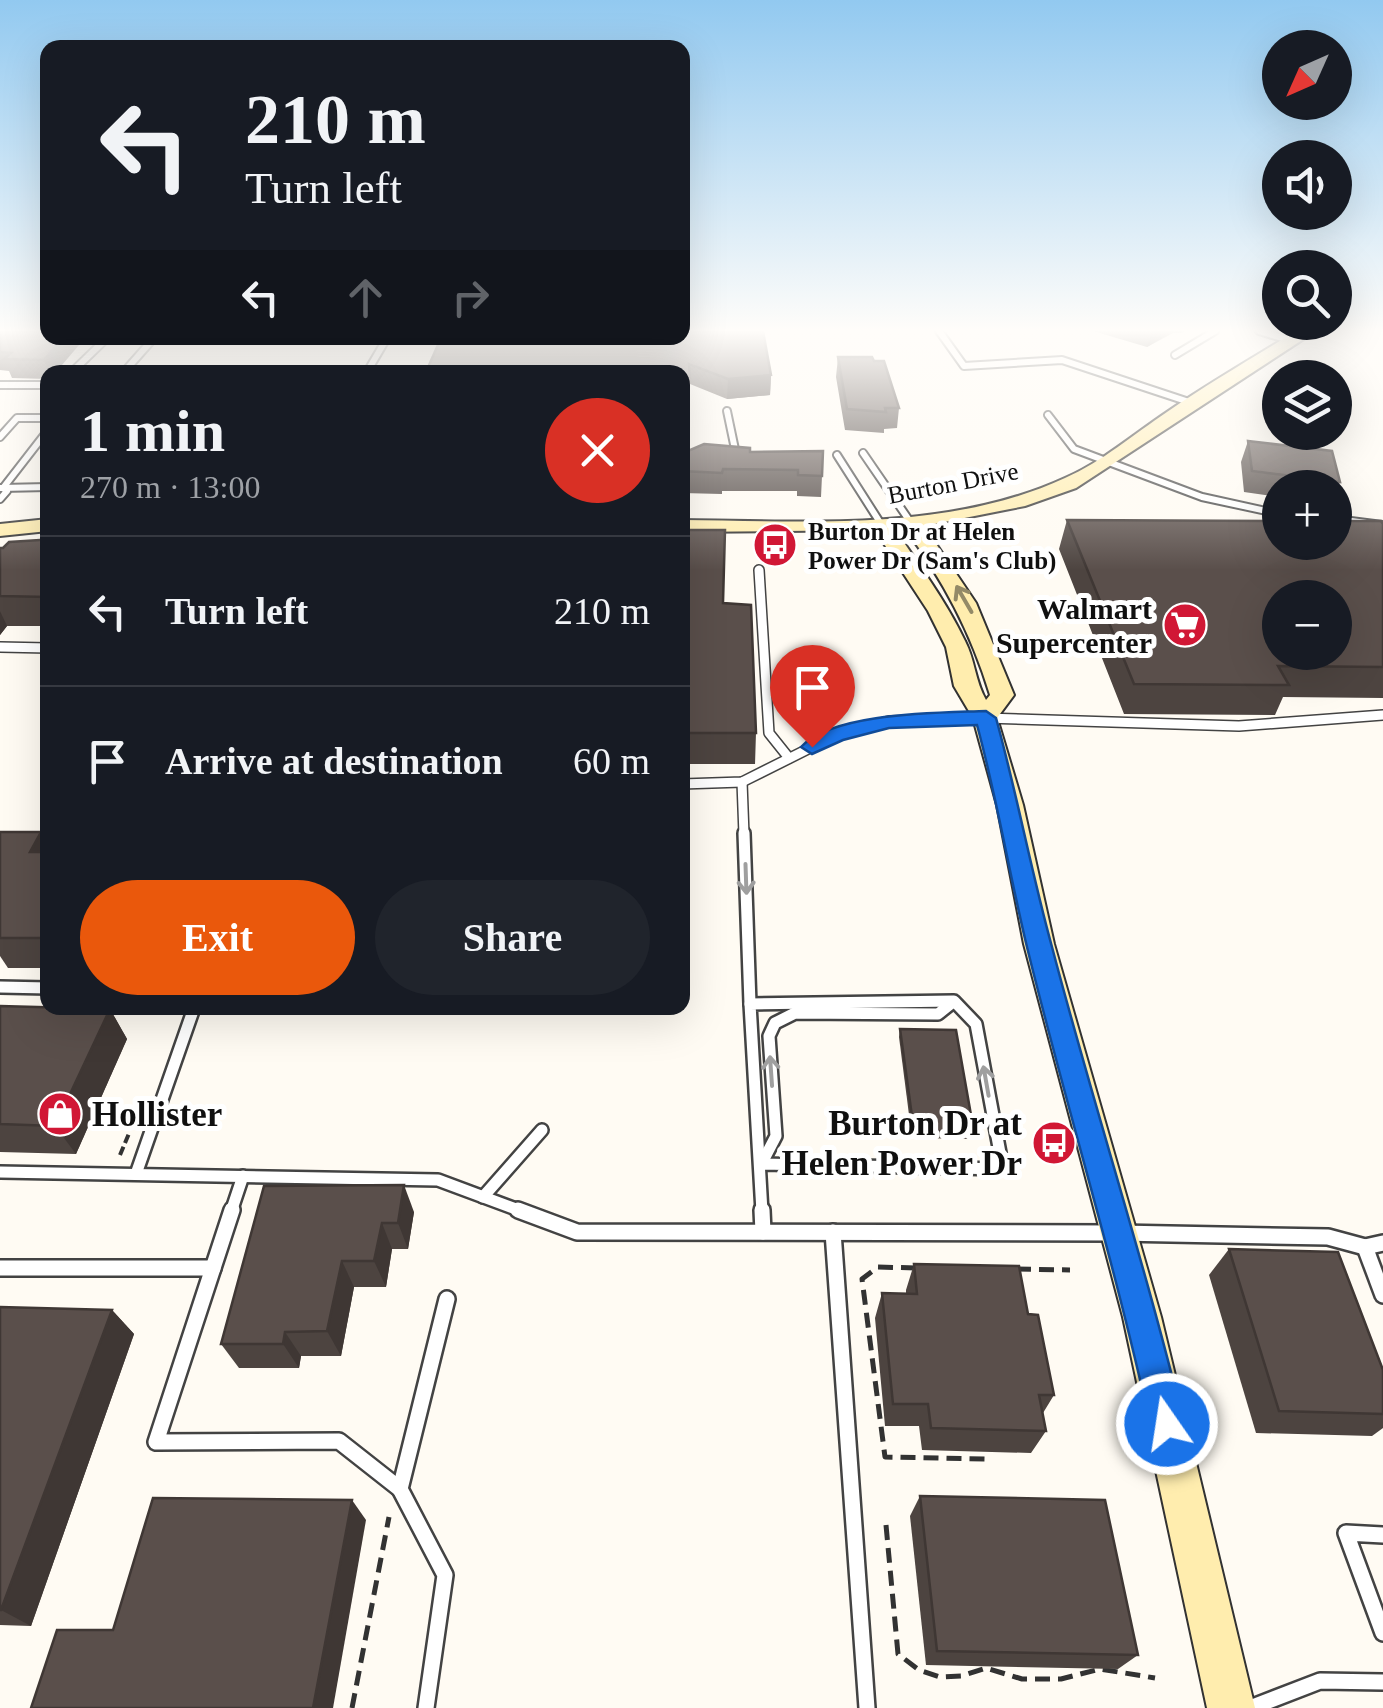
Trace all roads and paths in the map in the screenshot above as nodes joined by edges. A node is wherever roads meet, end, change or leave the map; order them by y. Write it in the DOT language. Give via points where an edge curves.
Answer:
graph roads {
  1 [pos="726,411"];
  2 [pos="1181,411"];
  3 [pos="1048,415"];
  4 [pos="40,418"];
  5 [pos="0,437"];
  6 [pos="40,440"];
  7 [pos="864,453"];
  8 [pos="736,454"];
  9 [pos="838,455"];
  10 [pos="1108,463"];
  11 [pos="40,487"];
  12 [pos="1,489"];
  13 [pos="0,499"];
  14 [pos="1262,510"];
  15 [pos="0,519"];
  16 [pos="910,520"];
  17 [pos="1352,522"];
  18 [pos="40,524"];
  19 [pos="880,524"];
  20 [pos="40,525"];
  21 [pos="1383,525"];
  22 [pos="690,526"];
  23 [pos="0,530"];
  24 [pos="760,570"];
  25 [pos="0,647"];
  26 [pos="40,648"];
  27 [pos="1383,715"];
  28 [pos="986,718"];
  29 [pos="789,758"];
  30 [pos="742,782"];
  31 [pos="690,784"];
  32 [pos="0,987"];
  33 [pos="40,988"];
  34 [pos="954,1001"];
  35 [pos="750,1004"];
  36 [pos="192,1015"];
  37 [pos="133,1124"];
  38 [pos="542,1130"];
  39 [pos="120,1156"];
  40 [pos="761,1164"];
  41 [pos="0,1172"];
  42 [pos="136,1174"];
  43 [pos="242,1176"];
  44 [pos="483,1197"];
  45 [pos="763,1232"];
  46 [pos="833,1232"];
  47 [pos="1119,1234"];
  48 [pos="1383,1243"];
  49 [pos="1365,1247"];
  50 [pos="0,1268"];
  51 [pos="213,1268"];
  52 [pos="917,1268"];
  53 [pos="1012,1269"];
  54 [pos="1070,1270"];
  55 [pos="1383,1295"];
  56 [pos="447,1299"];
  57 [pos="987,1459"];
  58 [pos="400,1488"];
  59 [pos="389,1517"];
  60 [pos="886,1525"];
  61 [pos="1383,1535"];
  62 [pos="1383,1633"];
  63 [pos="1155,1678"];
  64 [pos="1383,1682"];
  65 [pos="352,1708"];
  66 [pos="426,1708"];
  67 [pos="867,1708"];
  68 [pos="1231,1708"];
  69 [pos="1250,1708"];
  1 -- 8 [label="lane"];
  2 -- 10 [label="street, Burton Drive"];
  3 -- 10 [label="lane" via="1068,445"];
  4 -- 5 [label="lane" via="17,418"];
  6 -- 12 [label="lane"];
  7 -- 16 [label="lane"];
  9 -- 19 [label="lane"];
  10 -- 14 [label="lane" via="1202,497"];
  10 -- 16 [label="street, Burton Drive" via="1047,492"];
  11 -- 12 [label="lane"];
  12 -- 13 [label="lane" via="7,491"];
  15 -- 18 [label="street"];
  16 -- 19 [label="street, Burton Drive"];
  28 -- 16 [label="street, one-way" via="1002,695 986,638"];
  17 -- 21 [label="lane"];
  19 -- 22 [label="street, Burton Drive"];
  19 -- 28 [label="street" via="940,611 966,686"];
  20 -- 23 [label="street"];
  24 -- 29 [label="lane" via="769,733"];
  25 -- 26 [label="lane"];
  27 -- 28 [label="lane" via="1239,726"];
  28 -- 29 [label="lane" via="889,722 836,735"];
  28 -- 47 [label="street" via="1038,944"];
  29 -- 30 [label="lane"];
  30 -- 31 [label="lane"];
  30 -- 35 [label="lane, one-way"];
  32 -- 33 [label="lane"];
  34 -- 35 [label="lane"];
  40 -- 34 [label="lane, one-way" via="776,1136 769,1036 775,1023 795,1013 938,1014"];
  40 -- 34 [label="lane, one-way" via="1003,1169 976,1024"];
  35 -- 40 [label="lane"];
  36 -- 42 [label="lane"];
  37 -- 39 [label="path"];
  38 -- 44 [label="lane"];
  40 -- 45 [label="lane"];
  41 -- 42 [label="lane"];
  42 -- 43 [label="lane"];
  43 -- 44 [label="lane" via="438,1180"];
  43 -- 51 [label="lane"];
  44 -- 45 [label="lane" via="577,1232"];
  45 -- 46 [label="lane"];
  46 -- 47 [label="lane"];
  46 -- 67 [label="lane"];
  47 -- 49 [label="lane" via="1328,1237"];
  47 -- 68 [label="street"];
  48 -- 49 [label="lane"];
  49 -- 55 [label="lane"];
  50 -- 51 [label="lane"];
  51 -- 58 [label="lane" via="156,1442 340,1440"];
  52 -- 57 [label="path" via="878,1267 862,1279 885,1457"];
  53 -- 54 [label="path"];
  56 -- 58 [label="lane"];
  58 -- 66 [label="lane" via="445,1575"];
  59 -- 65 [label="path"];
  60 -- 63 [label="path" via="898,1654 916,1670 956,1680 986,1668 1022,1679 1061,1680 1100,1669"];
  61 -- 62 [label="lane" via="1346,1534"];
  64 -- 69 [label="lane" via="1309,1684"];
}
